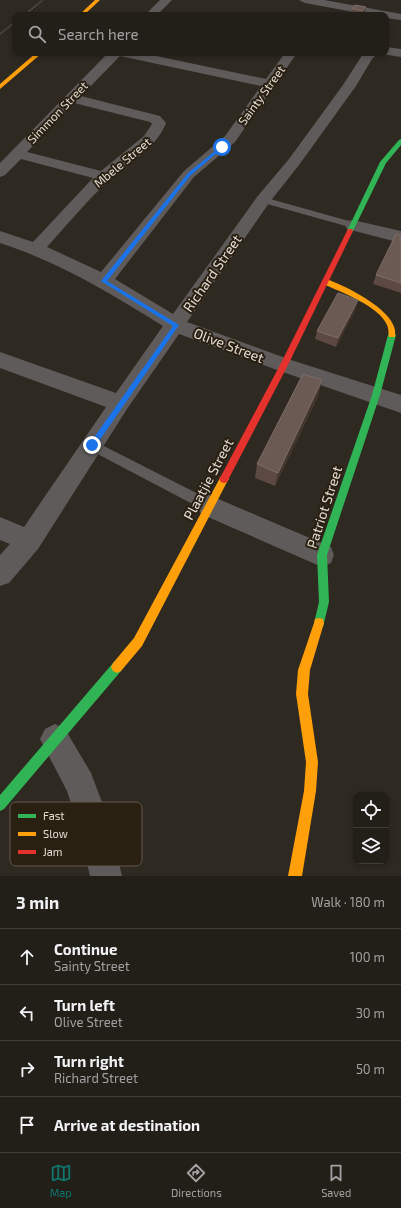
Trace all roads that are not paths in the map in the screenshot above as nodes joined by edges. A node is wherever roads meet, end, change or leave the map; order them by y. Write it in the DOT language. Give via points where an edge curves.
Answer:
graph roads {
  1 [pos="98,0"];
  2 [pos="166,0"];
  3 [pos="305,0"];
  4 [pos="324,3"];
  5 [pos="84,12"];
  6 [pos="154,12"];
  7 [pos="318,12"];
  8 [pos="374,12"];
  9 [pos="389,15"];
  10 [pos="401,17"];
  11 [pos="389,51"];
  12 [pos="401,53"];
  13 [pos="35,56"];
  14 [pos="112,56"];
  15 [pos="138,56"];
  16 [pos="289,56"];
  17 [pos="368,56"];
  18 [pos="270,84"];
  19 [pos="0,87"];
  20 [pos="72,98"];
  21 [pos="401,141"];
  22 [pos="17,154"];
  23 [pos="0,172"];
  24 [pos="102,176"];
  25 [pos="263,200"];
  26 [pos="353,225"];
  27 [pos="0,237"];
  28 [pos="401,237"];
  29 [pos="36,248"];
  30 [pos="104,281"];
  31 [pos="326,282"];
  32 [pos="176,325"];
  33 [pos="0,360"];
  34 [pos="284,365"];
  35 [pos="376,395"];
  36 [pos="120,403"];
  37 [pos="401,404"];
  38 [pos="92,445"];
  39 [pos="209,506"];
  40 [pos="0,528"];
  41 [pos="29,541"];
  42 [pos="322,555"];
  43 [pos="0,574"];
  44 [pos="55,739"];
  45 [pos="86,802"];
  46 [pos="0,805"];
  47 [pos="104,866"];
  48 [pos="106,876"];
  49 [pos="295,876"];
  1 -- 5 [label="street"];
  2 -- 6 [label="street"];
  3 -- 4 [label="street"];
  4 -- 7 [label="street"];
  4 -- 8 [label="street"];
  9 -- 10 [label="street"];
  11 -- 12 [label="street"];
  13 -- 19 [label="street"];
  14 -- 20 [label="street, Simmon Street"];
  15 -- 18 [label="street"];
  16 -- 18 [label="street, Sainty Street"];
  17 -- 25 [label="street, Richard Street" via="294,162"];
  18 -- 30 [label="street, Sainty Street" via="230,138 189,174"];
  20 -- 22 [label="street, Simmon Street"];
  20 -- 24 [label="street, Mbele Street" via="148,116 159,123 152,137"];
  21 -- 26 [label="street, Plaatjie Street" via="383,162"];
  22 -- 23 [label="street, Simmon Street"];
  22 -- 24 [label="street"];
  24 -- 29 [label="street, Mbele Street"];
  25 -- 26 [label="lane"];
  25 -- 32 [label="street, Richard Street"];
  26 -- 28 [label="street"];
  26 -- 31 [label="street, Plaatjie Street"];
  27 -- 29 [label="street, Olive Street"];
  29 -- 30 [label="street, Olive Street"];
  30 -- 32 [label="street, Olive Street"];
  31 -- 34 [label="street, Plaatjie Street"];
  31 -- 35 [label="street, Patriot Street" via="378,309 393,323 394,329"];
  32 -- 34 [label="street, Olive Street"];
  32 -- 36 [label="street, Richard Street"];
  33 -- 36 [label="street"];
  34 -- 35 [label="street, Olive Street"];
  34 -- 39 [label="street, Plaatjie Street"];
  35 -- 37 [label="street, Olive Street"];
  35 -- 42 [label="street, Patriot Street"];
  36 -- 38 [label="street, Richard Street"];
  38 -- 39 [label="lane"];
  38 -- 41 [label="street, Richard Street"];
  39 -- 42 [label="street"];
  39 -- 44 [label="street, Plaatjie Street" via="138,642"];
  40 -- 41 [label="street"];
  41 -- 43 [label="street, Richard Street"];
  42 -- 49 [label="street, Patriot Street" via="324,602 304,670 302,694 312,762 310,791"];
  44 -- 45 [label="street" via="80,784"];
  44 -- 46 [label="street, Plaatjie Street"];
  47 -- 48 [label="street"];
}
